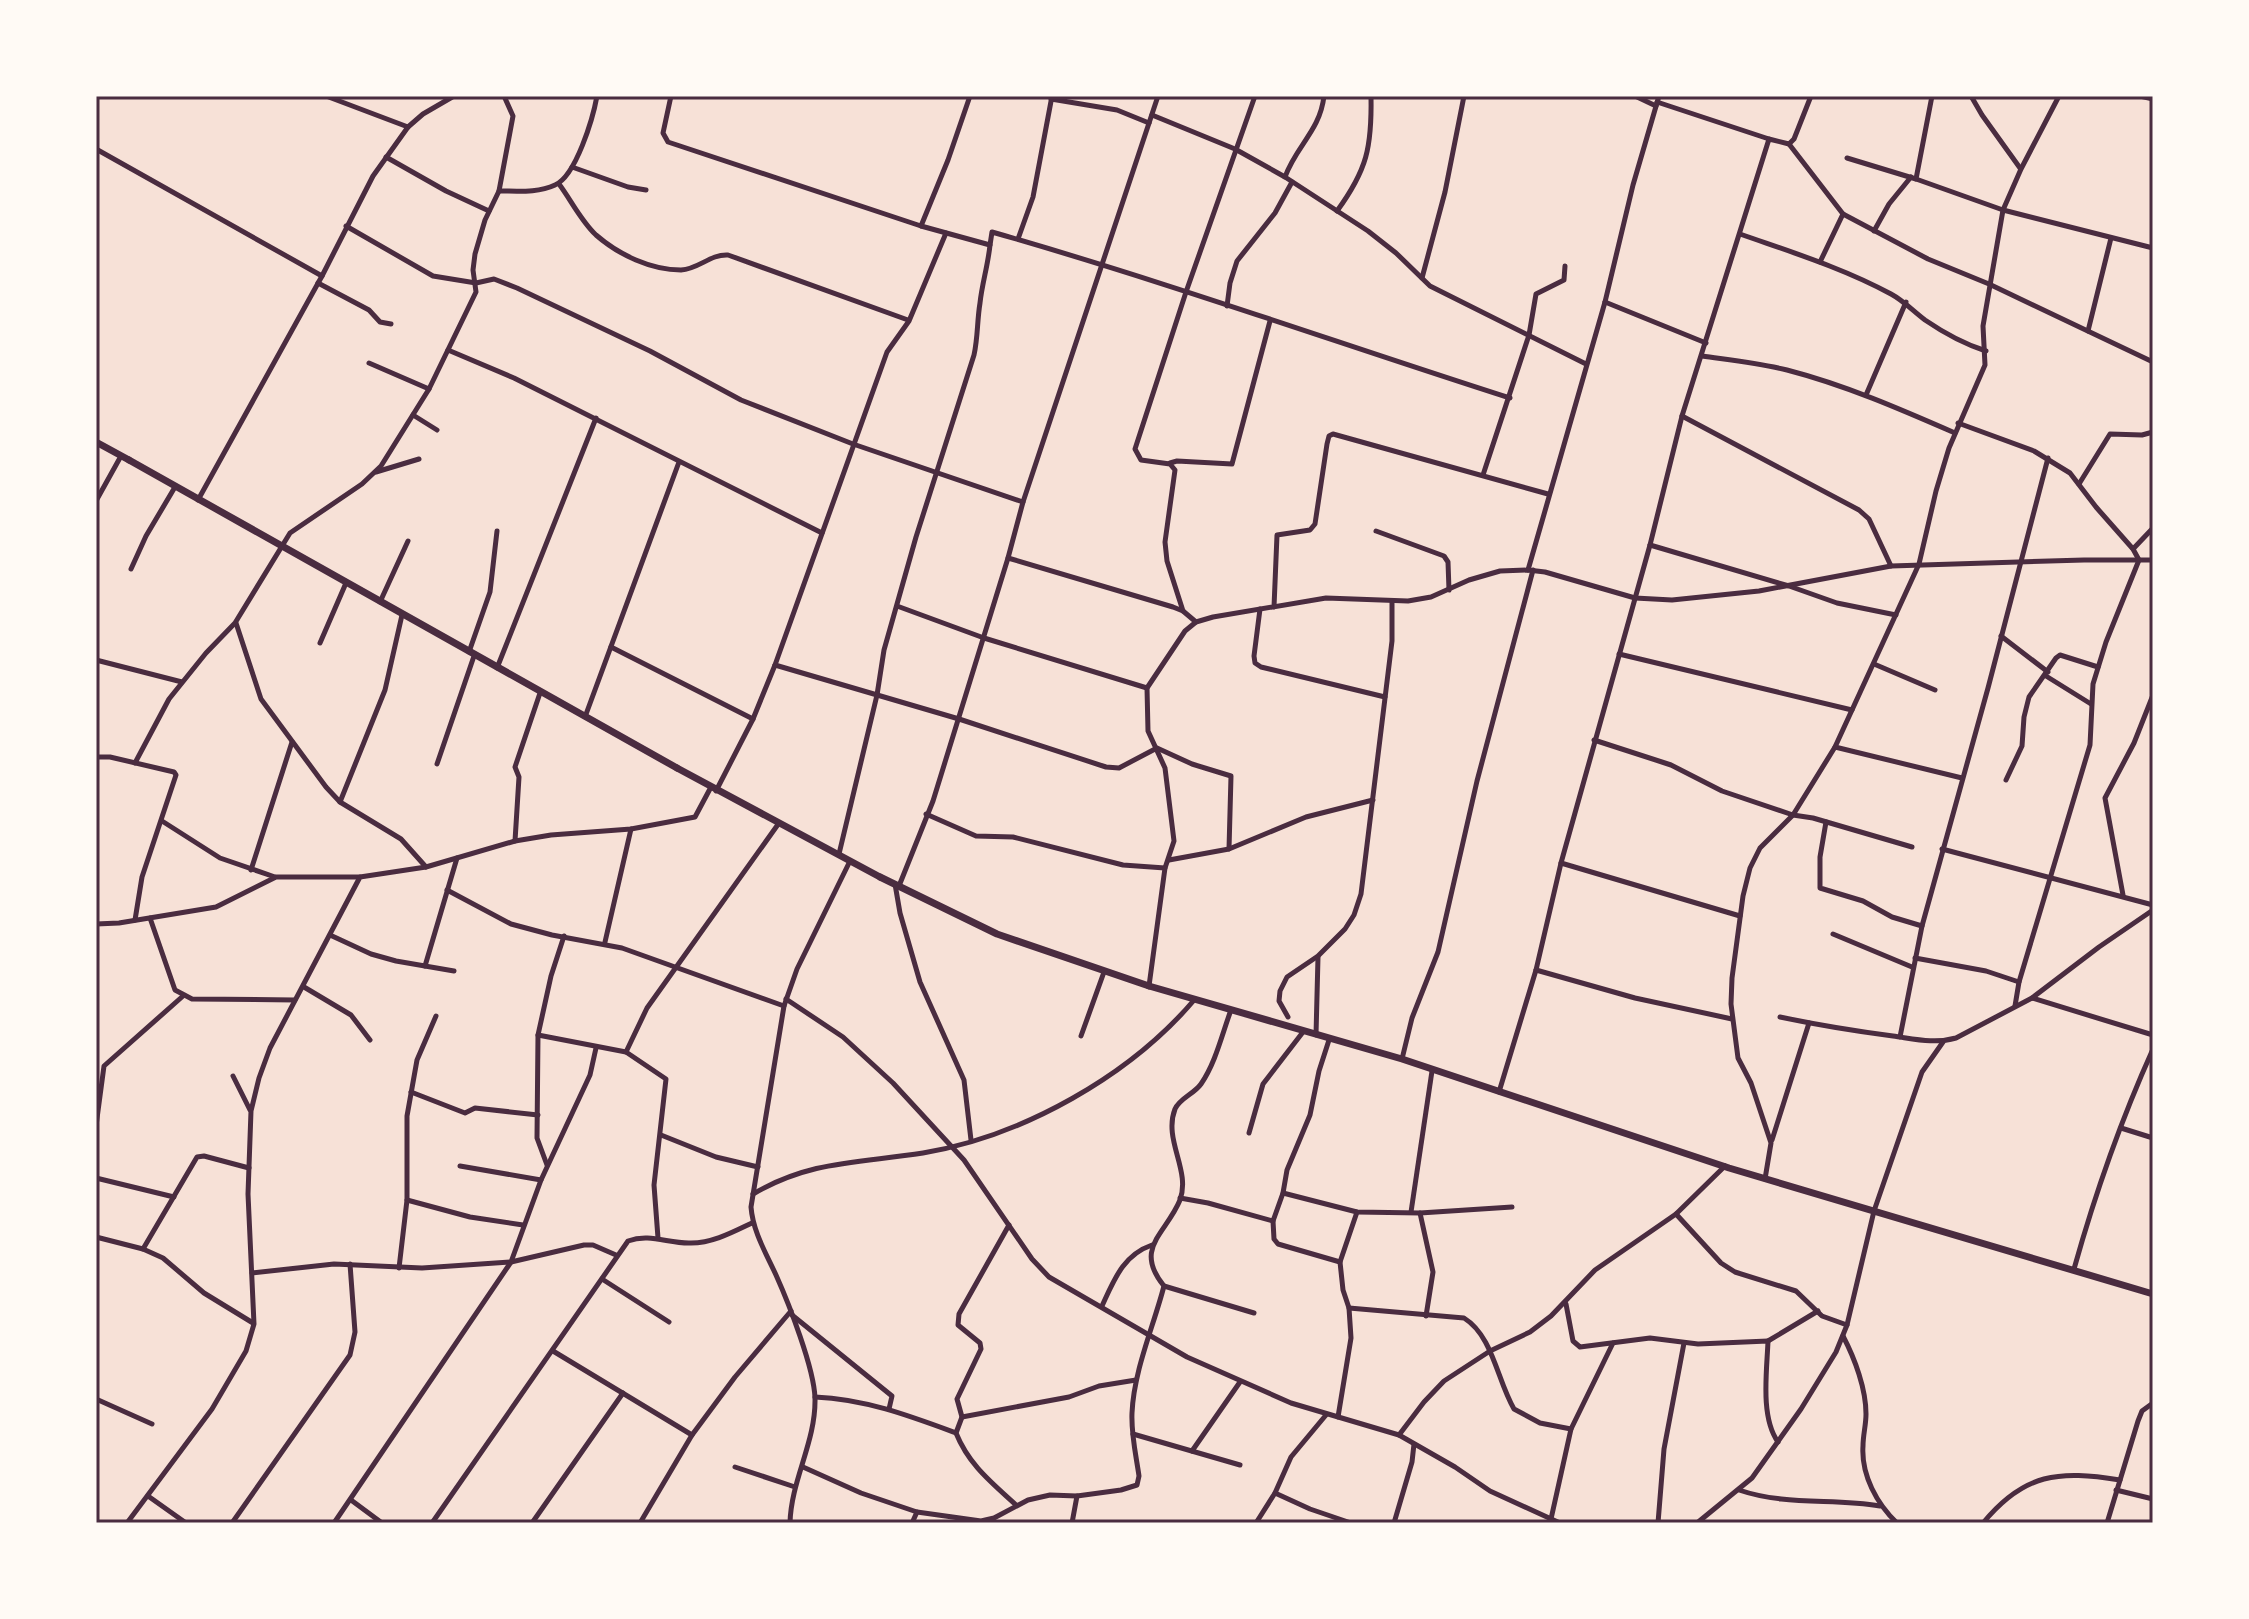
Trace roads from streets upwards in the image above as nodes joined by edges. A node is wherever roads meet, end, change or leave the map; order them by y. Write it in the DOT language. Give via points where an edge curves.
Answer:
graph roads {
  1 [pos="326,96"];
  2 [pos="454,96"];
  3 [pos="504,96"];
  4 [pos="597,96"];
  5 [pos="671,96"];
  6 [pos="970,96"];
  7 [pos="1158,96"];
  8 [pos="1255,96"];
  9 [pos="1324,96"];
  10 [pos="1371,96"];
  11 [pos="1464,96"];
  12 [pos="1635,96"];
  13 [pos="1811,96"];
  14 [pos="1932,96"];
  15 [pos="1971,96"];
  16 [pos="2059,96"];
  17 [pos="2140,96"];
  18 [pos="1052,97"];
  19 [pos="2153,99"];
  20 [pos="1657,102"];
  21 [pos="1152,115"];
  22 [pos="1149,123"];
  23 [pos="408,127"];
  24 [pos="1769,139"];
  25 [pos="1789,144"];
  26 [pos="96,149"];
  27 [pos="1235,149"];
  28 [pos="386,157"];
  29 [pos="1847,158"];
  30 [pos="572,167"];
  31 [pos="2021,169"];
  32 [pos="1285,177"];
  33 [pos="1914,178"];
  34 [pos="1292,182"];
  35 [pos="559,184"];
  36 [pos="646,190"];
  37 [pos="499,191"];
  38 [pos="2003,210"];
  39 [pos="489,211"];
  40 [pos="1337,211"];
  41 [pos="1843,214"];
  42 [pos="346,226"];
  43 [pos="921,226"];
  44 [pos="1874,231"];
  45 [pos="946,233"];
  46 [pos="1740,234"];
  47 [pos="2111,238"];
  48 [pos="1018,239"];
  49 [pos="990,245"];
  50 [pos="2153,248"];
  51 [pos="1820,262"];
  52 [pos="1102,263"];
  53 [pos="1565,266"];
  54 [pos="322,276"];
  55 [pos="1422,278"];
  56 [pos="318,283"];
  57 [pos="476,283"];
  58 [pos="1989,284"];
  59 [pos="1186,292"];
  60 [pos="1605,302"];
  61 [pos="1906,302"];
  62 [pos="1227,306"];
  63 [pos="909,321"];
  64 [pos="1270,321"];
  65 [pos="391,324"];
  66 [pos="2088,331"];
  67 [pos="1529,335"];
  68 [pos="1706,343"];
  69 [pos="448,350"];
  70 [pos="1986,351"];
  71 [pos="1702,356"];
  72 [pos="2153,362"];
  73 [pos="369,363"];
  74 [pos="1586,364"];
  75 [pos="429,389"];
  76 [pos="1866,395"];
  77 [pos="1510,398"];
  78 [pos="413,415"];
  79 [pos="1682,416"];
  80 [pos="596,418"];
  81 [pos="1958,423"];
  82 [pos="437,430"];
  83 [pos="2153,432"];
  84 [pos="1955,433"];
  85 [pos="96,442"];
  86 [pos="853,444"];
  87 [pos="121,456"];
  88 [pos="2048,458"];
  89 [pos="419,459"];
  90 [pos="679,462"];
  91 [pos="1170,464"];
  92 [pos="375,472"];
  93 [pos="937,473"];
  94 [pos="1483,475"];
  95 [pos="2079,484"];
  96 [pos="175,487"];
  97 [pos="1548,494"];
  98 [pos="198,500"];
  99 [pos="96,501"];
  100 [pos="1023,502"];
  101 [pos="2153,528"];
  102 [pos="497,531"];
  103 [pos="1376,531"];
  104 [pos="822,533"];
  105 [pos="408,541"];
  106 [pos="1650,545"];
  107 [pos="280,547"];
  108 [pos="2133,549"];
  109 [pos="1008,558"];
  110 [pos="2139,560"];
  111 [pos="2153,560"];
  112 [pos="2021,562"];
  113 [pos="1919,564"];
  114 [pos="1891,566"];
  115 [pos="131,569"];
  116 [pos="1530,570"];
  117 [pos="346,583"];
  118 [pos="1789,586"];
  119 [pos="1449,590"];
  120 [pos="1635,598"];
  121 [pos="1392,602"];
  122 [pos="380,603"];
  123 [pos="897,606"];
  124 [pos="1274,607"];
  125 [pos="1260,609"];
  126 [pos="1183,611"];
  127 [pos="402,615"];
  128 [pos="1896,615"];
  129 [pos="1196,622"];
  130 [pos="235,623"];
  131 [pos="2001,636"];
  132 [pos="984,638"];
  133 [pos="320,643"];
  134 [pos="611,647"];
  135 [pos="471,654"];
  136 [pos="1619,654"];
  137 [pos="96,660"];
  138 [pos="1874,664"];
  139 [pos="775,665"];
  140 [pos="2098,667"];
  141 [pos="497,669"];
  142 [pos="2047,674"];
  143 [pos="182,682"];
  144 [pos="1147,688"];
  145 [pos="1935,690"];
  146 [pos="540,693"];
  147 [pos="877,695"];
  148 [pos="2153,695"];
  149 [pos="1385,697"];
  150 [pos="2091,704"];
  151 [pos="1852,710"];
  152 [pos="585,718"];
  153 [pos="753,719"];
  154 [pos="959,719"];
  155 [pos="1594,740"];
  156 [pos="292,742"];
  157 [pos="1835,747"];
  158 [pos="1157,748"];
  159 [pos="96,757"];
  160 [pos="135,763"];
  161 [pos="437,764"];
  162 [pos="1962,778"];
  163 [pos="2006,780"];
  164 [pos="714,789"];
  165 [pos="1373,800"];
  166 [pos="340,802"];
  167 [pos="926,814"];
  168 [pos="1793,815"];
  169 [pos="162,821"];
  170 [pos="1826,822"];
  171 [pos="779,823"];
  172 [pos="631,829"];
  173 [pos="515,841"];
  174 [pos="1912,847"];
  175 [pos="1229,849"];
  176 [pos="1942,849"];
  177 [pos="838,855"];
  178 [pos="458,857"];
  179 [pos="1168,860"];
  180 [pos="850,861"];
  181 [pos="1561,863"];
  182 [pos="426,867"];
  183 [pos="1165,868"];
  184 [pos="251,870"];
  185 [pos="2052,876"];
  186 [pos="276,877"];
  187 [pos="360,877"];
  188 [pos="897,885"];
  189 [pos="447,890"];
  190 [pos="2123,895"];
  191 [pos="2153,908"];
  192 [pos="1740,916"];
  193 [pos="150,918"];
  194 [pos="135,920"];
  195 [pos="96,924"];
  196 [pos="1922,926"];
  197 [pos="1833,934"];
  198 [pos="330,935"];
  199 [pos="564,936"];
  200 [pos="605,942"];
  201 [pos="1318,956"];
  202 [pos="1914,957"];
  203 [pos="425,966"];
  204 [pos="1912,967"];
  205 [pos="675,968"];
  206 [pos="1536,970"];
  207 [pos="454,971"];
  208 [pos="1104,972"];
  209 [pos="2019,982"];
  210 [pos="303,986"];
  211 [pos="1149,986"];
  212 [pos="183,996"];
  213 [pos="2032,998"];
  214 [pos="1195,999"];
  215 [pos="296,1000"];
  216 [pos="785,1003"];
  217 [pos="2015,1006"];
  218 [pos="1231,1010"];
  219 [pos="436,1016"];
  220 [pos="1288,1017"];
  221 [pos="1780,1017"];
  222 [pos="1732,1019"];
  223 [pos="1809,1023"];
  224 [pos="1303,1032"];
  225 [pos="538,1035"];
  226 [pos="1316,1035"];
  227 [pos="2153,1035"];
  228 [pos="1081,1036"];
  229 [pos="1900,1037"];
  230 [pos="370,1040"];
  231 [pos="1329,1040"];
  232 [pos="1943,1042"];
  233 [pos="596,1048"];
  234 [pos="2153,1049"];
  235 [pos="626,1052"];
  236 [pos="1402,1059"];
  237 [pos="1432,1071"];
  238 [pos="233,1076"];
  239 [pos="411,1092"];
  240 [pos="1499,1092"];
  241 [pos="251,1111"];
  242 [pos="538,1115"];
  243 [pos="96,1126"];
  244 [pos="2121,1128"];
  245 [pos="1249,1133"];
  246 [pos="660,1135"];
  247 [pos="2153,1138"];
  248 [pos="971,1140"];
  249 [pos="1771,1143"];
  250 [pos="950,1148"];
  251 [pos="460,1166"];
  252 [pos="547,1166"];
  253 [pos="1725,1166"];
  254 [pos="758,1167"];
  255 [pos="249,1168"];
  256 [pos="96,1178"];
  257 [pos="1765,1179"];
  258 [pos="541,1180"];
  259 [pos="1283,1193"];
  260 [pos="752,1194"];
  261 [pos="174,1197"];
  262 [pos="1180,1198"];
  263 [pos="407,1200"];
  264 [pos="1512,1207"];
  265 [pos="1874,1211"];
  266 [pos="1357,1212"];
  267 [pos="1411,1213"];
  268 [pos="1420,1213"];
  269 [pos="1676,1214"];
  270 [pos="1273,1221"];
  271 [pos="752,1223"];
  272 [pos="524,1225"];
  273 [pos="1009,1225"];
  274 [pos="96,1237"];
  275 [pos="658,1238"];
  276 [pos="1152,1245"];
  277 [pos="143,1249"];
  278 [pos="616,1255"];
  279 [pos="511,1262"];
  280 [pos="1340,1262"];
  281 [pos="350,1264"];
  282 [pos="399,1268"];
  283 [pos="2074,1269"];
  284 [pos="252,1273"];
  285 [pos="602,1279"];
  286 [pos="1164,1286"];
  287 [pos="2153,1294"];
  288 [pos="1566,1303"];
  289 [pos="1102,1306"];
  290 [pos="1349,1308"];
  291 [pos="1818,1311"];
  292 [pos="791,1313"];
  293 [pos="1254,1313"];
  294 [pos="1426,1316"];
  295 [pos="669,1322"];
  296 [pos="254,1324"];
  297 [pos="1847,1325"];
  298 [pos="1843,1336"];
  299 [pos="1150,1337"];
  300 [pos="1768,1341"];
  301 [pos="1613,1342"];
  302 [pos="1684,1343"];
  303 [pos="553,1351"];
  304 [pos="1490,1351"];
  305 [pos="1136,1380"];
  306 [pos="1240,1382"];
  307 [pos="623,1393"];
  308 [pos="815,1397"];
  309 [pos="96,1399"];
  310 [pos="2153,1403"];
  311 [pos="889,1409"];
  312 [pos="1326,1415"];
  313 [pos="962,1417"];
  314 [pos="1338,1417"];
  315 [pos="152,1424"];
  316 [pos="1571,1429"];
  317 [pos="956,1433"];
  318 [pos="1133,1434"];
  319 [pos="692,1435"];
  320 [pos="1399,1435"];
  321 [pos="1778,1442"];
  322 [pos="1414,1444"];
  323 [pos="1192,1451"];
  324 [pos="1240,1465"];
  325 [pos="735,1467"];
  326 [pos="803,1467"];
  327 [pos="2120,1480"];
  328 [pos="795,1487"];
  329 [pos="1739,1490"];
  330 [pos="2116,1490"];
  331 [pos="1275,1493"];
  332 [pos="148,1496"];
  333 [pos="1077,1496"];
  334 [pos="2153,1499"];
  335 [pos="351,1500"];
  336 [pos="1016,1505"];
  337 [pos="1880,1506"];
  338 [pos="917,1512"];
  339 [pos="1543,1516"];
  340 [pos="1551,1519"];
  341 [pos="980,1522"];
  342 [pos="127,1523"];
  343 [pos="186,1523"];
  344 [pos="232,1523"];
  345 [pos="334,1523"];
  346 [pos="382,1523"];
  347 [pos="432,1523"];
  348 [pos="532,1523"];
  349 [pos="640,1523"];
  350 [pos="790,1523"];
  351 [pos="912,1523"];
  352 [pos="1072,1523"];
  353 [pos="1256,1523"];
  354 [pos="1351,1523"];
  355 [pos="1394,1523"];
  356 [pos="1538,1523"];
  357 [pos="1560,1523"];
  358 [pos="1658,1523"];
  359 [pos="1697,1523"];
  360 [pos="1897,1523"];
  361 [pos="1983,1523"];
  362 [pos="2107,1523"];
  1 -- 23 [label="street"];
  2 -- 23 [label="street"];
  3 -- 37 [label="street" via="513,116"];
  4 -- 30 [label="street"];
  5 -- 43 [label="street" via="663,133 668,142"];
  6 -- 43 [label="street"];
  7 -- 21 [label="street"];
  8 -- 27 [label="street"];
  9 -- 32 [label="street" via="1315,128"];
  10 -- 40 [label="street" via="1364,168"];
  11 -- 55 [label="street"];
  12 -- 20 [label="street"];
  13 -- 25 [label="street"];
  14 -- 33 [label="street"];
  15 -- 31 [label="street"];
  16 -- 31 [label="street"];
  17 -- 19 [label="street"];
  18 -- 22 [label="street" via="1117,110"];
  18 -- 48 [label="street" via="1033,197"];
  20 -- 24 [label="street"];
  20 -- 60 [label="street"];
  21 -- 22 [label="street"];
  21 -- 27 [label="street"];
  22 -- 52 [label="street"];
  23 -- 28 [label="street"];
  24 -- 25 [label="street"];
  24 -- 46 [label="street"];
  25 -- 41 [label="street"];
  26 -- 54 [label="street"];
  27 -- 32 [label="street"];
  27 -- 59 [label="street"];
  28 -- 39 [label="street"];
  28 -- 42 [label="street"];
  29 -- 33 [label="street"];
  30 -- 35 [label="street"];
  30 -- 36 [label="street"];
  31 -- 38 [label="street"];
  32 -- 34 [label="street"];
  33 -- 38 [label="street"];
  33 -- 44 [label="street" via="1889,204"];
  34 -- 40 [label="street"];
  34 -- 62 [label="street" via="1237,261"];
  35 -- 37 [label="street"];
  35 -- 63 [label="street" via="596,234 648,266 685,270 728,255"];
  37 -- 39 [label="street"];
  38 -- 47 [label="street"];
  38 -- 58 [label="street"];
  39 -- 57 [label="street" via="475,254"];
  40 -- 55 [label="street"];
  41 -- 44 [label="street"];
  41 -- 51 [label="street"];
  42 -- 54 [label="street"];
  42 -- 57 [label="street" via="423,272"];
  43 -- 45 [label="street"];
  44 -- 58 [label="street"];
  45 -- 49 [label="street"];
  45 -- 63 [label="street"];
  46 -- 51 [label="street"];
  46 -- 68 [label="street"];
  47 -- 50 [label="street"];
  47 -- 66 [label="street"];
  48 -- 49 [label="street" via="992,232"];
  48 -- 52 [label="street"];
  49 -- 93 [label="street" via="974,355"];
  51 -- 61 [label="street"];
  52 -- 59 [label="street"];
  52 -- 100 [label="street"];
  53 -- 67 [label="street" via="1564,280 1536,294"];
  54 -- 56 [label="street"];
  55 -- 67 [label="street" via="1443,294"];
  56 -- 65 [label="street"];
  56 -- 98 [label="street"];
  57 -- 69 [label="street" via="474,301"];
  57 -- 86 [label="street" via="494,279 517,288 727,393"];
  58 -- 66 [label="street"];
  58 -- 70 [label="street" via="1983,326"];
  59 -- 62 [label="street"];
  59 -- 91 [label="street" via="1135,449 1141,460"];
  60 -- 68 [label="street"];
  60 -- 74 [label="street"];
  61 -- 70 [label="street" via="1943,332"];
  61 -- 76 [label="street"];
  62 -- 64 [label="street"];
  63 -- 86 [label="street" via="887,352"];
  64 -- 77 [label="street"];
  64 -- 91 [label="street" via="1232,464"];
  66 -- 72 [label="street"];
  67 -- 74 [label="street"];
  67 -- 77 [label="street"];
  68 -- 71 [label="street"];
  69 -- 75 [label="street"];
  69 -- 80 [label="street"];
  70 -- 81 [label="street" via="1985,365"];
  71 -- 76 [label="street" via="1785,370"];
  71 -- 79 [label="street"];
  73 -- 75 [label="street"];
  74 -- 97 [label="street"];
  75 -- 78 [label="street"];
  76 -- 84 [label="street"];
  77 -- 94 [label="street"];
  78 -- 82 [label="street"];
  78 -- 92 [label="street"];
  79 -- 106 [label="street"];
  79 -- 114 [label="street" via="1859,510 1869,519"];
  80 -- 90 [label="street"];
  80 -- 141 [label="street"];
  81 -- 84 [label="street"];
  81 -- 88 [label="street"];
  83 -- 95 [label="street" via="2110,434"];
  84 -- 113 [label="street"];
  85 -- 87 [label="street"];
  86 -- 93 [label="street"];
  86 -- 104 [label="street"];
  87 -- 96 [label="street"];
  87 -- 99 [label="street"];
  88 -- 95 [label="street"];
  88 -- 112 [label="street"];
  89 -- 92 [label="street"];
  90 -- 104 [label="street"];
  90 -- 134 [label="street"];
  91 -- 126 [label="street" via="1175,470 1166,552"];
  92 -- 107 [label="street" via="301,524"];
  93 -- 100 [label="street"];
  93 -- 123 [label="street"];
  94 -- 97 [label="street"];
  94 -- 124 [label="street" via="1329,436 1315,524 1310,530 1277,535"];
  95 -- 108 [label="street"];
  96 -- 98 [label="street"];
  96 -- 115 [label="street"];
  97 -- 116 [label="street"];
  98 -- 107 [label="street"];
  100 -- 109 [label="street"];
  101 -- 108 [label="street"];
  102 -- 135 [label="street" via="490,592"];
  103 -- 119 [label="street" via="1444,556"];
  104 -- 139 [label="street"];
  105 -- 122 [label="street"];
  106 -- 118 [label="street"];
  106 -- 120 [label="street"];
  107 -- 117 [label="street"];
  107 -- 130 [label="street"];
  108 -- 110 [label="street"];
  109 -- 126 [label="street"];
  109 -- 132 [label="street"];
  110 -- 111 [label="street"];
  110 -- 112 [label="street"];
  110 -- 140 [label="street"];
  112 -- 113 [label="street"];
  112 -- 131 [label="street"];
  113 -- 114 [label="street"];
  113 -- 128 [label="street"];
  114 -- 118 [label="street"];
  116 -- 119 [label="street" via="1500,571"];
  116 -- 120 [label="street"];
  116 -- 236 [label="street" via="1438,952"];
  117 -- 122 [label="street"];
  117 -- 133 [label="street"];
  118 -- 120 [label="street" via="1698,599"];
  118 -- 128 [label="street"];
  119 -- 121 [label="street"];
  120 -- 136 [label="street"];
  121 -- 124 [label="street" via="1341,598"];
  121 -- 149 [label="street"];
  122 -- 127 [label="street"];
  123 -- 132 [label="street"];
  123 -- 147 [label="street"];
  124 -- 125 [label="street"];
  125 -- 129 [label="street"];
  125 -- 149 [label="street" via="1255,663"];
  126 -- 129 [label="street"];
  127 -- 135 [label="street"];
  127 -- 166 [label="street" via="385,690"];
  128 -- 138 [label="street"];
  129 -- 144 [label="street" via="1168,653"];
  130 -- 143 [label="street"];
  130 -- 156 [label="street" via="261,699"];
  131 -- 142 [label="street"];
  131 -- 162 [label="street"];
  132 -- 144 [label="street"];
  132 -- 154 [label="street"];
  134 -- 152 [label="street"];
  134 -- 153 [label="street"];
  135 -- 141 [label="street"];
  135 -- 161 [label="street"];
  136 -- 151 [label="street"];
  136 -- 155 [label="street"];
  137 -- 143 [label="street"];
  138 -- 145 [label="street"];
  138 -- 151 [label="street"];
  139 -- 147 [label="street"];
  139 -- 153 [label="street"];
  140 -- 142 [label="street" via="2060,655"];
  140 -- 150 [label="street"];
  141 -- 146 [label="street"];
  142 -- 150 [label="street"];
  142 -- 163 [label="street" via="2026,705 2022,746"];
  143 -- 160 [label="street"];
  144 -- 158 [label="street" via="1148,731"];
  146 -- 152 [label="street"];
  146 -- 173 [label="street" via="515,767"];
  147 -- 154 [label="street"];
  147 -- 177 [label="street"];
  148 -- 190 [label="street" via="2105,798"];
  149 -- 165 [label="street"];
  150 -- 185 [label="street" via="2090,745"];
  151 -- 157 [label="street"];
  152 -- 164 [label="street"];
  153 -- 164 [label="street"];
  154 -- 158 [label="street" via="1106,767 1119,768"];
  154 -- 167 [label="street"];
  155 -- 168 [label="street"];
  155 -- 181 [label="street"];
  156 -- 166 [label="street"];
  156 -- 184 [label="street"];
  157 -- 162 [label="street"];
  157 -- 168 [label="street"];
  158 -- 175 [label="street" via="1231,776"];
  158 -- 179 [label="street" via="1165,768 1174,841"];
  159 -- 160 [label="street"];
  160 -- 169 [label="street" via="176,775"];
  162 -- 176 [label="street"];
  164 -- 171 [label="street"];
  164 -- 172 [label="street" via="695,817"];
  165 -- 175 [label="street" via="1306,817"];
  165 -- 201 [label="street" via="1354,915"];
  166 -- 182 [label="street" via="401,839"];
  167 -- 183 [label="street" via="976,836 1013,837 1123,865"];
  167 -- 188 [label="street"];
  168 -- 170 [label="street"];
  168 -- 192 [label="street" via="1760,848"];
  169 -- 184 [label="street" via="220,858"];
  169 -- 194 [label="street" via="142,877"];
  170 -- 174 [label="street"];
  170 -- 196 [label="street" via="1820,888"];
  171 -- 177 [label="street"];
  171 -- 205 [label="street"];
  172 -- 173 [label="street"];
  172 -- 200 [label="street"];
  173 -- 178 [label="street"];
  175 -- 179 [label="street"];
  176 -- 185 [label="street"];
  176 -- 196 [label="street"];
  177 -- 180 [label="street"];
  178 -- 182 [label="street"];
  178 -- 189 [label="street"];
  179 -- 183 [label="street"];
  180 -- 188 [label="street"];
  180 -- 216 [label="street"];
  181 -- 192 [label="street"];
  181 -- 206 [label="street"];
  182 -- 187 [label="street"];
  183 -- 211 [label="street"];
  184 -- 186 [label="street"];
  185 -- 190 [label="street"];
  185 -- 209 [label="street"];
  186 -- 187 [label="street"];
  186 -- 193 [label="street" via="227,903"];
  187 -- 198 [label="street"];
  188 -- 208 [label="street" via="997,934"];
  188 -- 248 [label="street" via="920,982 964,1080"];
  189 -- 199 [label="street" via="511,924"];
  189 -- 203 [label="street"];
  190 -- 191 [label="street"];
  191 -- 213 [label="street"];
  192 -- 222 [label="street"];
  193 -- 194 [label="street"];
  193 -- 212 [label="street" via="175,990"];
  194 -- 195 [label="street"];
  196 -- 202 [label="street"];
  197 -- 204 [label="street"];
  198 -- 203 [label="street" via="371,954"];
  198 -- 210 [label="street"];
  199 -- 200 [label="street"];
  199 -- 225 [label="street"];
  200 -- 205 [label="street"];
  201 -- 220 [label="street" via="1287,977 1280,991"];
  201 -- 226 [label="street"];
  202 -- 204 [label="street"];
  202 -- 209 [label="street"];
  203 -- 207 [label="street"];
  204 -- 229 [label="street"];
  205 -- 216 [label="street"];
  205 -- 235 [label="street" via="647,1008"];
  206 -- 222 [label="street"];
  206 -- 240 [label="street"];
  208 -- 211 [label="street"];
  208 -- 228 [label="street"];
  209 -- 217 [label="street"];
  210 -- 215 [label="street"];
  210 -- 230 [label="street" via="351,1015"];
  211 -- 214 [label="street"];
  212 -- 215 [label="street"];
  212 -- 243 [label="street" via="104,1066"];
  213 -- 217 [label="street"];
  213 -- 227 [label="street"];
  214 -- 218 [label="street"];
  214 -- 248 [label="street" via="1138,1055 1099,1082 1021,1123"];
  215 -- 241 [label="street" via="270,1048"];
  216 -- 250 [label="street" via="827,1024 861,1051"];
  216 -- 254 [label="street"];
  217 -- 232 [label="street"];
  218 -- 224 [label="street"];
  218 -- 262 [label="street" via="1208,1072 1175,1109 1172,1139 1181,1169"];
  219 -- 239 [label="street" via="417,1060"];
  221 -- 223 [label="street"];
  222 -- 249 [label="street" via="1738,1058"];
  223 -- 229 [label="street"];
  223 -- 249 [label="street"];
  224 -- 226 [label="street"];
  224 -- 245 [label="street" via="1263,1084"];
  225 -- 233 [label="street"];
  225 -- 242 [label="street"];
  226 -- 231 [label="street"];
  229 -- 232 [label="street"];
  231 -- 236 [label="street"];
  231 -- 259 [label="street"];
  232 -- 265 [label="street" via="1922,1072"];
  233 -- 235 [label="street"];
  233 -- 252 [label="street" via="590,1075"];
  234 -- 244 [label="street"];
  235 -- 246 [label="street" via="666,1079"];
  236 -- 237 [label="street"];
  237 -- 240 [label="street"];
  237 -- 267 [label="street"];
  238 -- 241 [label="street"];
  239 -- 242 [label="street" via="465,1113 475,1108"];
  239 -- 263 [label="street"];
  240 -- 253 [label="street"];
  241 -- 255 [label="street"];
  242 -- 252 [label="street" via="538,1146"];
  244 -- 247 [label="street"];
  244 -- 283 [label="street"];
  246 -- 254 [label="street"];
  246 -- 275 [label="street" via="653,1203"];
  248 -- 250 [label="street"];
  249 -- 257 [label="street"];
  250 -- 260 [label="street" via="809,1169"];
  250 -- 273 [label="street"];
  251 -- 258 [label="street"];
  252 -- 258 [label="street"];
  253 -- 257 [label="street"];
  253 -- 269 [label="street"];
  254 -- 260 [label="street"];
  255 -- 261 [label="street" via="200,1155"];
  255 -- 284 [label="street"];
  256 -- 261 [label="street"];
  257 -- 265 [label="street"];
  258 -- 272 [label="street"];
  259 -- 266 [label="street"];
  259 -- 270 [label="street"];
  260 -- 271 [label="street"];
  261 -- 277 [label="street"];
  262 -- 270 [label="street"];
  262 -- 276 [label="street"];
  263 -- 272 [label="street"];
  263 -- 282 [label="street"];
  264 -- 268 [label="street"];
  265 -- 283 [label="street"];
  265 -- 297 [label="street"];
  266 -- 267 [label="street"];
  266 -- 280 [label="street"];
  267 -- 268 [label="street"];
  268 -- 294 [label="street" via="1433,1272"];
  269 -- 288 [label="street" via="1595,1270"];
  269 -- 291 [label="street" via="1721,1263 1796,1291"];
  270 -- 280 [label="street" via="1278,1244"];
  271 -- 275 [label="street" via="693,1243"];
  271 -- 292 [label="street"];
  272 -- 279 [label="street"];
  273 -- 289 [label="street" via="1041,1270"];
  273 -- 313 [label="street" via="959,1314 958,1325 981,1349 957,1399"];
  274 -- 277 [label="street"];
  275 -- 278 [label="street" via="628,1241"];
  276 -- 286 [label="street" via="1154,1274"];
  276 -- 289 [label="street" via="1124,1262"];
  277 -- 296 [label="street"];
  278 -- 279 [label="street" via="584,1245"];
  278 -- 285 [label="street"];
  279 -- 282 [label="street"];
  279 -- 335 [label="street"];
  280 -- 290 [label="street"];
  281 -- 282 [label="street"];
  281 -- 284 [label="street"];
  281 -- 344 [label="street" via="355,1332 350,1355"];
  283 -- 287 [label="street"];
  284 -- 296 [label="street"];
  285 -- 295 [label="street"];
  285 -- 303 [label="street"];
  286 -- 293 [label="street"];
  286 -- 299 [label="street"];
  288 -- 301 [label="street" via="1577,1347"];
  288 -- 304 [label="street" via="1530,1332"];
  289 -- 299 [label="street"];
  290 -- 294 [label="street"];
  290 -- 314 [label="street" via="1351,1338"];
  291 -- 297 [label="street"];
  291 -- 300 [label="street"];
  292 -- 308 [label="street"];
  292 -- 311 [label="street" via="885,1389 893,1400"];
  292 -- 319 [label="street"];
  294 -- 304 [label="street" via="1464,1318"];
  296 -- 332 [label="street" via="238,1368"];
  297 -- 298 [label="street"];
  298 -- 321 [label="street"];
  298 -- 337 [label="street" via="1863,1389 1863,1463"];
  299 -- 305 [label="street"];
  299 -- 306 [label="street"];
  300 -- 302 [label="street"];
  300 -- 321 [label="street" via="1770,1428"];
  301 -- 302 [label="street" via="1650,1338"];
  301 -- 316 [label="street"];
  302 -- 358 [label="street" via="1664,1449"];
  303 -- 307 [label="street"];
  303 -- 347 [label="street"];
  304 -- 316 [label="street" via="1514,1409 1540,1423"];
  304 -- 320 [label="street" via="1444,1381"];
  305 -- 313 [label="street"];
  305 -- 318 [label="street"];
  306 -- 312 [label="street"];
  306 -- 323 [label="street"];
  307 -- 319 [label="street"];
  307 -- 348 [label="street"];
  308 -- 311 [label="street"];
  308 -- 326 [label="street"];
  309 -- 315 [label="street"];
  310 -- 327 [label="street" via="2142,1411"];
  311 -- 317 [label="street"];
  312 -- 314 [label="street"];
  312 -- 331 [label="street" via="1291,1457"];
  313 -- 317 [label="street"];
  314 -- 320 [label="street"];
  316 -- 340 [label="street"];
  317 -- 336 [label="street" via="982,1476"];
  318 -- 323 [label="street"];
  318 -- 333 [label="street" via="1137,1485"];
  319 -- 349 [label="street"];
  320 -- 322 [label="street"];
  321 -- 329 [label="street"];
  322 -- 339 [label="street" via="1490,1491"];
  322 -- 355 [label="street"];
  323 -- 324 [label="street"];
  325 -- 328 [label="street"];
  326 -- 328 [label="street"];
  326 -- 338 [label="street"];
  327 -- 330 [label="street"];
  327 -- 361 [label="street" via="2085,1474 2049,1476 2017,1489"];
  328 -- 350 [label="street"];
  329 -- 337 [label="street" via="1762,1498"];
  329 -- 359 [label="street"];
  330 -- 334 [label="street"];
  330 -- 362 [label="street"];
  331 -- 353 [label="street"];
  331 -- 354 [label="street"];
  332 -- 342 [label="street"];
  332 -- 343 [label="street"];
  333 -- 336 [label="street" via="1050,1495"];
  333 -- 352 [label="street"];
  335 -- 345 [label="street"];
  335 -- 346 [label="street"];
  336 -- 341 [label="street"];
  337 -- 360 [label="street"];
  338 -- 341 [label="street"];
  338 -- 351 [label="street"];
  339 -- 340 [label="street"];
  339 -- 356 [label="street"];
  340 -- 357 [label="street"];
}
